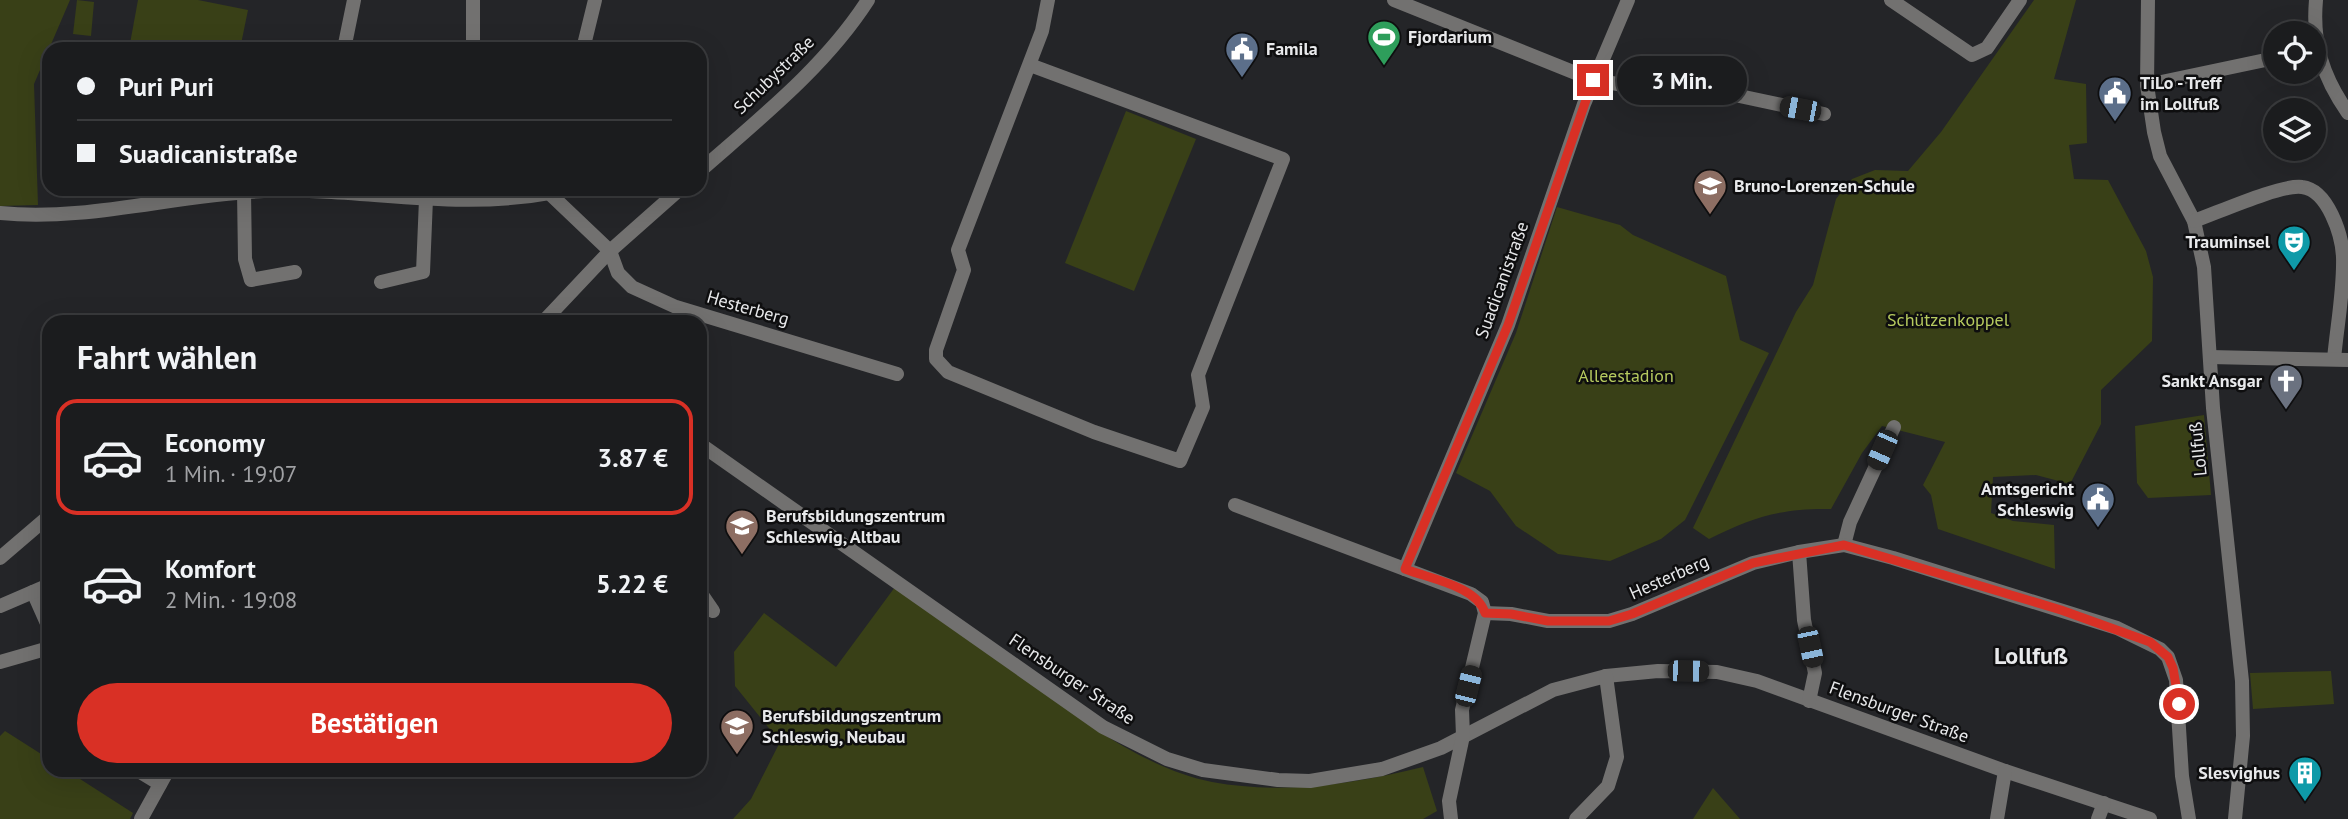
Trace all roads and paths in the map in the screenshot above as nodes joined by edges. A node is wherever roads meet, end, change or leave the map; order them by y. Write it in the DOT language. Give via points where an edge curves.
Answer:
graph roads {
  1 [pos="354,0"];
  2 [pos="473,0"];
  3 [pos="595,0"];
  4 [pos="868,0"];
  5 [pos="1048,0"];
  6 [pos="1394,0"];
  7 [pos="1628,0"];
  8 [pos="1891,0"];
  9 [pos="2020,0"];
  10 [pos="2148,0"];
  11 [pos="2316,0"];
  12 [pos="2316,21"];
  13 [pos="345,42"];
  14 [pos="473,42"];
  15 [pos="585,42"];
  16 [pos="2263,61"];
  17 [pos="1030,65"];
  18 [pos="2326,77"];
  19 [pos="1593,80"];
  20 [pos="2147,85"];
  21 [pos="2348,113"];
  22 [pos="1824,114"];
  23 [pos="707,165"];
  24 [pos="207,196"];
  25 [pos="244,196"];
  26 [pos="376,196"];
  27 [pos="530,196"];
  28 [pos="554,196"];
  29 [pos="672,196"];
  30 [pos="426,200"];
  31 [pos="0,213"];
  32 [pos="2194,221"];
  33 [pos="610,251"];
  34 [pos="295,272"];
  35 [pos="381,282"];
  36 [pos="550,315"];
  37 [pos="702,315"];
  38 [pos="707,316"];
  39 [pos="2210,357"];
  40 [pos="2341,359"];
  41 [pos="897,374"];
  42 [pos="1894,427"];
  43 [pos="707,448"];
  44 [pos="1234,505"];
  45 [pos="42,522"];
  46 [pos="1844,545"];
  47 [pos="1799,552"];
  48 [pos="0,558"];
  49 [pos="1405,569"];
  50 [pos="42,588"];
  51 [pos="33,592"];
  52 [pos="707,602"];
  53 [pos="0,606"];
  54 [pos="713,611"];
  55 [pos="42,612"];
  56 [pos="1485,613"];
  57 [pos="42,650"];
  58 [pos="0,662"];
  59 [pos="1606,676"];
  60 [pos="1809,701"];
  61 [pos="1463,736"];
  62 [pos="2006,771"];
  63 [pos="149,777"];
  64 [pos="164,777"];
  65 [pos="160,783"];
  66 [pos="2104,803"];
  67 [pos="141,819"];
  68 [pos="1451,819"];
  69 [pos="1576,819"];
  70 [pos="1997,819"];
  71 [pos="2098,819"];
  72 [pos="2150,819"];
  73 [pos="2189,819"];
  74 [pos="2235,819"];
  1 -- 13 [label="street"];
  2 -- 14 [label="street"];
  3 -- 15 [label="street"];
  4 -- 23 [label="street, Schubystraße" via="826,54"];
  5 -- 17 [label="street"];
  6 -- 19 [label="street"];
  7 -- 19 [label="street, Suadicanistraße"];
  8 -- 9 [label="street" via="1972,55 1987,48"];
  10 -- 20 [label="street, Lollfuß"];
  11 -- 12 [label="street"];
  16 -- 20 [label="street"];
  17 -- 17 [label="street" via="958,250 964,270 936,359 948,372 1094,432 1180,461 1203,407 1198,374 1283,159"];
  18 -- 21 [label="street"];
  19 -- 22 [label="street" via="1654,90 1716,91"];
  19 -- 49 [label="street, Suadicanistraße" via="1508,325"];
  20 -- 32 [label="street, Lollfuß" via="2160,156"];
  24 -- 31 [label="street" via="42,214"];
  25 -- 34 [label="street" via="245,259 251,280"];
  26 -- 30 [label="street"];
  27 -- 30 [label="street"];
  28 -- 33 [label="street, Hesterberg"];
  29 -- 33 [label="street"];
  30 -- 35 [label="street" via="423,272"];
  32 -- 39 [label="street, Lollfuß" via="2204,267"];
  32 -- 40 [label="street" via="2290,187 2309,188 2320,197 2332,216 2343,256"];
  33 -- 36 [label="street"];
  33 -- 37 [label="street, Hesterberg" via="618,272 632,287"];
  38 -- 41 [label="street, Hesterberg"];
  39 -- 40 [label="street"];
  39 -- 74 [label="street, Lollfuß" via="2242,681 2243,736"];
  42 -- 46 [label="street"];
  43 -- 61 [label="street, Flensburger Straße" via="1103,727 1167,759 1210,771 1310,780 1382,769"];
  44 -- 49 [label="street"];
  45 -- 48 [label="street"];
  46 -- 47 [label="street, Hesterberg"];
  46 -- 73 [label="street, Hesterberg" via="2117,628 2160,649 2176,680"];
  47 -- 56 [label="street, Hesterberg" via="1753,563 1609,621 1548,621"];
  47 -- 60 [label="street" via="1804,620 1815,673"];
  49 -- 56 [label="street" via="1471,594 1482,602"];
  50 -- 51 [label="street"];
  51 -- 53 [label="street"];
  51 -- 55 [label="street"];
  52 -- 54 [label="street"];
  56 -- 61 [label="street" via="1462,710"];
  57 -- 58 [label="street"];
  59 -- 60 [label="street, Flensburger Straße" via="1717,672"];
  59 -- 61 [label="street, Flensburger Straße" via="1553,690"];
  59 -- 69 [label="street" via="1617,757 1614,772 1608,786"];
  60 -- 62 [label="street, Flensburger Straße"];
  61 -- 68 [label="street" via="1449,801"];
  62 -- 66 [label="street, Flensburger Straße"];
  62 -- 70 [label="street"];
  63 -- 65 [label="street"];
  64 -- 65 [label="street"];
  65 -- 67 [label="street"];
  66 -- 71 [label="street"];
  66 -- 72 [label="street, Flensburger Straße"];
}
